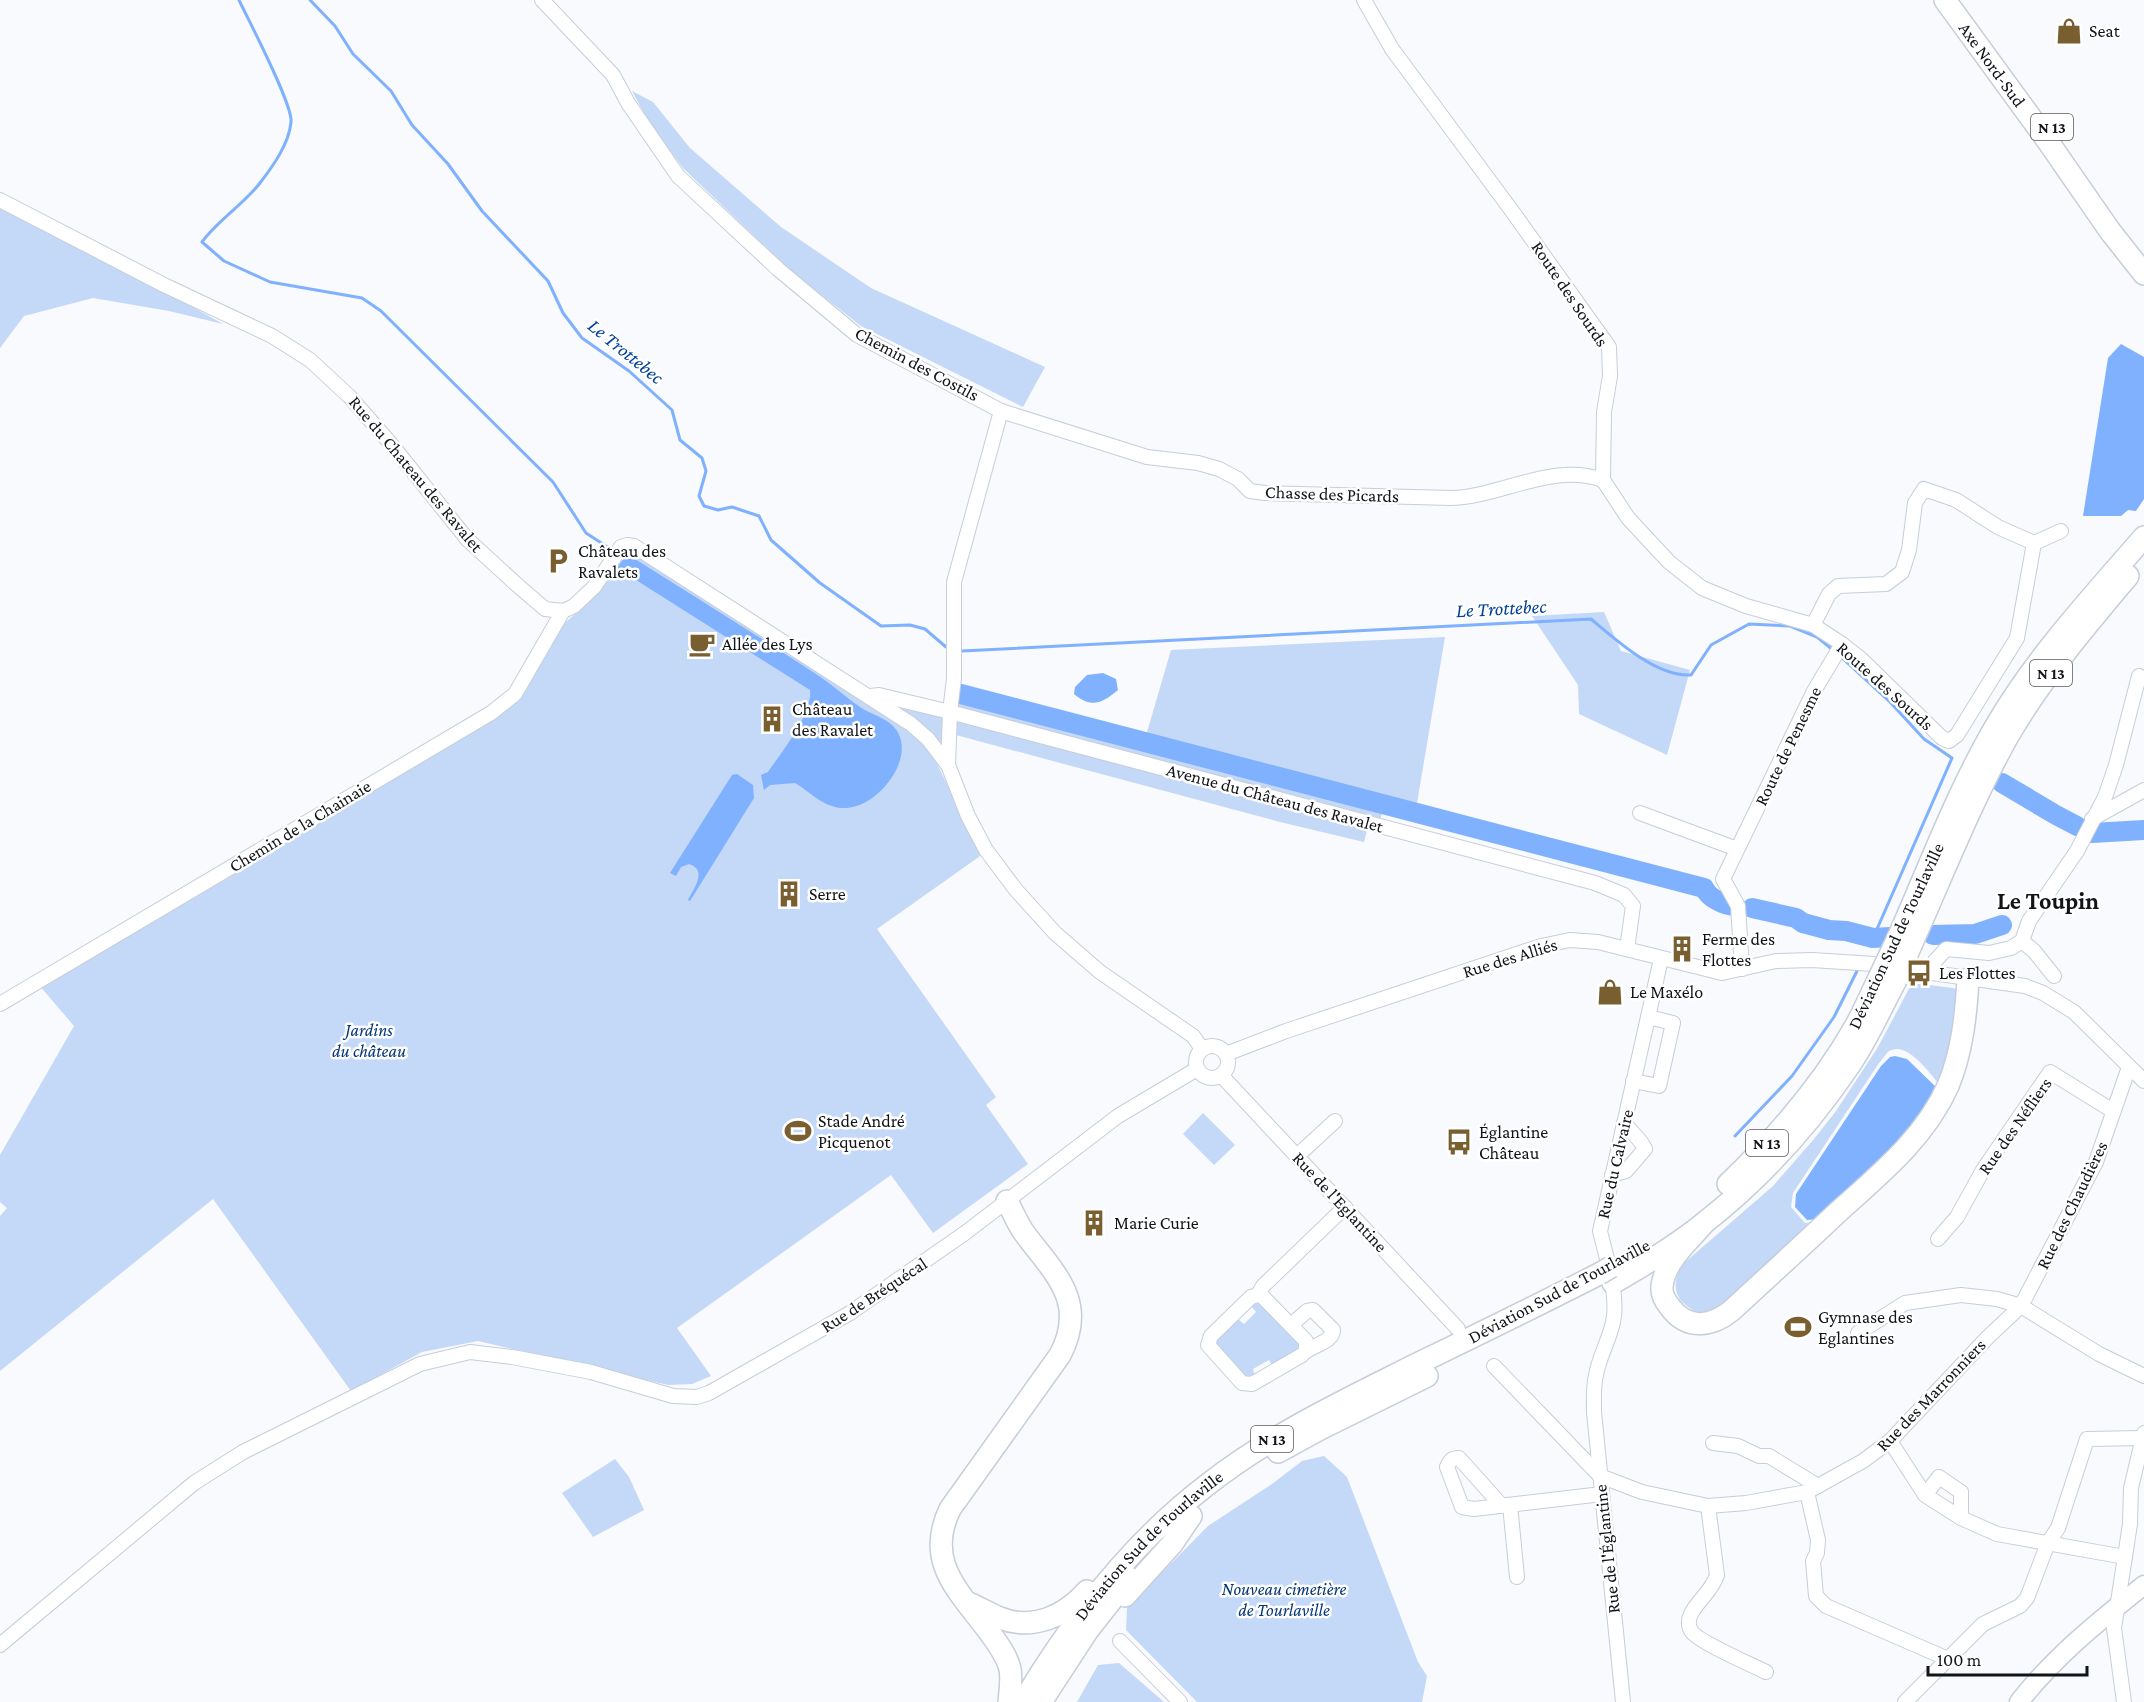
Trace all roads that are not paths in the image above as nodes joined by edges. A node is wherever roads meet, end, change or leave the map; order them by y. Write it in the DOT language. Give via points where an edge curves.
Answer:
graph roads {
  1 [pos="542,0"];
  2 [pos="1364,0"];
  3 [pos="1945,0"];
  4 [pos="1959,0"];
  5 [pos="0,201"];
  6 [pos="2110,231"];
  7 [pos="2144,255"];
  8 [pos="2144,274"];
  9 [pos="2144,289"];
  10 [pos="1001,411"];
  11 [pos="1603,480"];
  12 [pos="2144,521"];
  13 [pos="2061,531"];
  14 [pos="2144,537"];
  15 [pos="2034,543"];
  16 [pos="2144,558"];
  17 [pos="2094,594"];
  18 [pos="563,611"];
  19 [pos="1813,625"];
  20 [pos="1842,644"];
  21 [pos="2139,676"];
  22 [pos="868,696"];
  23 [pos="950,712"];
  24 [pos="948,765"];
  25 [pos="2144,790"];
  26 [pos="1640,813"];
  27 [pos="2089,826"];
  28 [pos="1737,849"];
  29 [pos="1905,941"];
  30 [pos="2022,941"];
  31 [pos="1626,949"];
  32 [pos="1661,959"];
  33 [pos="1742,969"];
  34 [pos="1883,975"];
  35 [pos="2054,976"];
  36 [pos="1968,979"];
  37 [pos="0,1004"];
  38 [pos="1648,1017"];
  39 [pos="1202,1049"];
  40 [pos="1226,1054"];
  41 [pos="2129,1067"];
  42 [pos="1197,1070"];
  43 [pos="1221,1076"];
  44 [pos="1633,1081"];
  45 [pos="2144,1081"];
  46 [pos="2113,1111"];
  47 [pos="1335,1121"];
  48 [pos="1624,1123"];
  49 [pos="1297,1156"];
  50 [pos="1612,1175"];
  51 [pos="1001,1206"];
  52 [pos="1345,1207"];
  53 [pos="1703,1224"];
  54 [pos="1938,1239"];
  55 [pos="1606,1278"];
  56 [pos="1258,1294"];
  57 [pos="2021,1306"];
  58 [pos="1291,1325"];
  59 [pos="1458,1329"];
  60 [pos="1858,1333"];
  61 [pos="1306,1349"];
  62 [pos="1494,1366"];
  63 [pos="2144,1376"];
  64 [pos="2143,1436"];
  65 [pos="1890,1441"];
  66 [pos="1713,1443"];
  67 [pos="1600,1476"];
  68 [pos="1812,1489"];
  69 [pos="1602,1494"];
  70 [pos="1925,1495"];
  71 [pos="1707,1506"];
  72 [pos="1191,1516"];
  73 [pos="1961,1518"];
  74 [pos="2048,1544"];
  75 [pos="1137,1548"];
  76 [pos="2125,1557"];
  77 [pos="1517,1577"];
  78 [pos="2144,1585"];
  79 [pos="968,1602"];
  80 [pos="2117,1606"];
  81 [pos="1120,1641"];
  82 [pos="0,1645"];
  83 [pos="1948,1659"];
  84 [pos="1766,1672"];
  85 [pos="1009,1702"];
  86 [pos="1023,1702"];
  87 [pos="1041,1702"];
  88 [pos="1057,1702"];
  89 [pos="1180,1702"];
  90 [pos="1623,1702"];
  91 [pos="1905,1702"];
  92 [pos="2019,1702"];
  93 [pos="2124,1702"];
  1 -- 10 [label="street, Chemin des Costils" via="613,75 678,176 778,269 857,335"];
  2 -- 11 [label="street, Route des Sourds" via="1392,49 1609,347 1611,376 1604,412"];
  3 -- 6 [label="highway, Axe Nord-Sud / N 13"];
  4 -- 7 [label="highway, Axe Nord-Sud / N 13"];
  5 -- 18 [label="street, Rue du Chateau des Ravalet" via="261,331 310,360 350,397 391,444 466,539 545,609"];
  6 -- 8 [label="highway, Axe Nord-Sud / N 13"];
  6 -- 9 [label="highway, N 13"];
  10 -- 11 [label="street, Chasse des Picards" via="1147,457 1219,469 1250,491 1265,493 1452,498 1472,497 1551,476 1590,475"];
  10 -- 23 [label="street" via="954,582"];
  11 -- 19 [label="street, Route des Sourds" via="1628,519 1669,562 1702,588 1746,606"];
  12 -- 17 [label="highway, N 13" via="2099,577"];
  13 -- 15 [label="street"];
  14 -- 17 [label="highway, Déviation Sud de Tourlaville / N 13"];
  15 -- 19 [label="street" via="1998,528 1956,500 1924,489 1916,503 1902,572 1886,584 1838,586 1828,594"];
  15 -- 20 [label="street, Route des Sourds" via="2017,638 1957,735 1949,741"];
  16 -- 29 [label="highway, Déviation Sud de Tourlaville / N 13" via="2048,677 2009,735"];
  17 -- 29 [label="highway, Déviation Sud de Tourlaville / N 13" via="2030,672 1976,763"];
  18 -- 22 [label="street" via="594,587 621,547 634,546"];
  18 -- 37 [label="street, Chemin de la Chainaie" via="515,694 491,713"];
  19 -- 20 [label="street, Route des Sourds"];
  20 -- 28 [label="street, Route de Penesme" via="1814,691"];
  21 -- 27 [label="street" via="2116,765"];
  22 -- 23 [label="street, Avenue du Château des Ravalet"];
  22 -- 24 [label="street" via="911,724"];
  23 -- 24 [label="street"];
  23 -- 31 [label="street, Avenue du Château des Ravalet" via="1616,890 1633,906"];
  24 -- 39 [label="street" via="986,850 1054,933 1100,972 1193,1036"];
  25 -- 27 [label="street"];
  26 -- 28 [label="street"];
  27 -- 30 [label="street" via="2077,851 2029,921"];
  28 -- 33 [label="street, Route de Penesme" via="1723,879 1738,906"];
  29 -- 34 [label="highway, Déviation Sud de Tourlaville / N 13, bridge"];
  30 -- 35 [label="street"];
  30 -- 36 [label="street" via="1989,953 1946,949 1924,972"];
  31 -- 32 [label="street, Rue des Alliés"];
  31 -- 40 [label="street, Rue des Alliés" via="1578,940 1541,946 1286,1030"];
  32 -- 33 [label="street, Rue des Alliés" via="1722,972"];
  32 -- 38 [label="street, Rue du Calvaire"];
  33 -- 34 [label="street, Rue des Alliés" via="1776,961 1812,960"];
  34 -- 53 [label="highway, Déviation Sud de Tourlaville / N 13" via="1850,1065 1804,1125 1743,1189"];
  34 -- 55 [label="highway, Déviation Sud de Tourlaville / N 13" via="1837,1056 1763,1148 1705,1204"];
  36 -- 41 [label="street" via="2029,987 2057,1000"];
  36 -- 53 [label="highway" via="1965,1024 1955,1064 1939,1103 1917,1136 1731,1311 1705,1324 1675,1314 1662,1287 1672,1260"];
  38 -- 44 [label="street, Rue du Calvaire"];
  38 -- 44 [label="street" via="1673,1023 1659,1086"];
  39 -- 40 [label="street" via="1218,1047"];
  39 -- 42 [label="street" via="1197,1056"];
  40 -- 43 [label="street" via="1228,1063"];
  41 -- 45 [label="street"];
  41 -- 46 [label="street, Rue des Chaudières"];
  42 -- 43 [label="street" via="1208,1078"];
  42 -- 51 [label="street, Rue de Bréquécal" via="1118,1116"];
  43 -- 49 [label="street, Rue de l'Eglantine"];
  44 -- 48 [label="street, Rue du Calvaire"];
  46 -- 54 [label="street, Rue des Néfliers" via="2050,1072 1983,1170 1957,1217"];
  46 -- 57 [label="street, Rue des Chaudières" via="2096,1162"];
  47 -- 49 [label="street"];
  48 -- 50 [label="street, Rue du Calvaire"];
  48 -- 50 [label="street" via="1645,1149 1626,1171"];
  49 -- 52 [label="street, Rue de l'Eglantine"];
  50 -- 67 [label="street, Rue du Calvaire" via="1600,1231 1614,1311 1594,1392"];
  51 -- 79 [label="highway" via="1050,1264 1063,1286 1070,1308 1069,1332 1060,1355 944,1520 940,1544 943,1565"];
  51 -- 82 [label="street, Rue de Bréquécal" via="850,1313 697,1397 673,1396 604,1375 512,1357 470,1352 420,1364 243,1452 194,1483"];
  52 -- 56 [label="street"];
  52 -- 59 [label="street, Rue de l'Eglantine"];
  53 -- 55 [label="highway, Déviation Sud de Tourlaville / N 13" via="1650,1261"];
  55 -- 72 [label="highway, Déviation Sud de Tourlaville / N 13" via="1270,1456"];
  55 -- 75 [label="highway, Déviation Sud de Tourlaville / N 13" via="1314,1414 1206,1485"];
  56 -- 58 [label="street"];
  56 -- 61 [label="street" via="1211,1336 1209,1348 1242,1383 1249,1384 1302,1355"];
  57 -- 60 [label="street" via="1961,1295 1905,1303"];
  57 -- 63 [label="street" via="2098,1354"];
  57 -- 65 [label="street, Rue des Marronniers"];
  58 -- 61 [label="street" via="1306,1341"];
  58 -- 61 [label="street" via="1313,1310 1333,1330 1331,1338"];
  62 -- 67 [label="street, Rue de l'Églantine"];
  64 -- 74 [label="street" via="2086,1439 2058,1527"];
  64 -- 76 [label="street" via="2131,1488"];
  65 -- 68 [label="street, Rue des Marronniers"];
  65 -- 70 [label="street"];
  66 -- 68 [label="street" via="1769,1456"];
  67 -- 69 [label="street, Rue de l'Églantine"];
  67 -- 71 [label="street, Rue des Marronniers" via="1642,1492"];
  68 -- 71 [label="street, Rue des Marronniers" via="1746,1503"];
  68 -- 83 [label="street" via="1818,1540 1813,1561 1816,1596 1826,1606"];
  69 -- 77 [label="street" via="1506,1505"];
  69 -- 90 [label="street, Rue de l'Églantine"];
  70 -- 73 [label="street"];
  70 -- 73 [label="street" via="1940,1477 1961,1492"];
  71 -- 84 [label="street" via="1717,1575 1691,1613 1689,1627 1697,1637"];
  72 -- 87 [label="highway, Déviation Sud de Tourlaville / N 13" via="1116,1592"];
  72 -- 88 [label="highway" via="1102,1627"];
  73 -- 74 [label="street" via="1997,1534"];
  74 -- 76 [label="street"];
  74 -- 83 [label="street" via="2027,1598 2020,1606 1983,1624"];
  75 -- 79 [label="highway" via="1073,1607 1051,1618 1026,1624 1001,1619"];
  75 -- 86 [label="highway, Déviation Sud de Tourlaville / N 13" via="1095,1595"];
  76 -- 80 [label="street"];
  78 -- 80 [label="main road"];
  79 -- 85 [label="highway" via="1000,1647 1010,1669"];
  80 -- 92 [label="main road" via="2067,1648"];
  80 -- 93 [label="street" via="2115,1643"];
  81 -- 89 [label="street"];
  83 -- 91 [label="street"];
}
